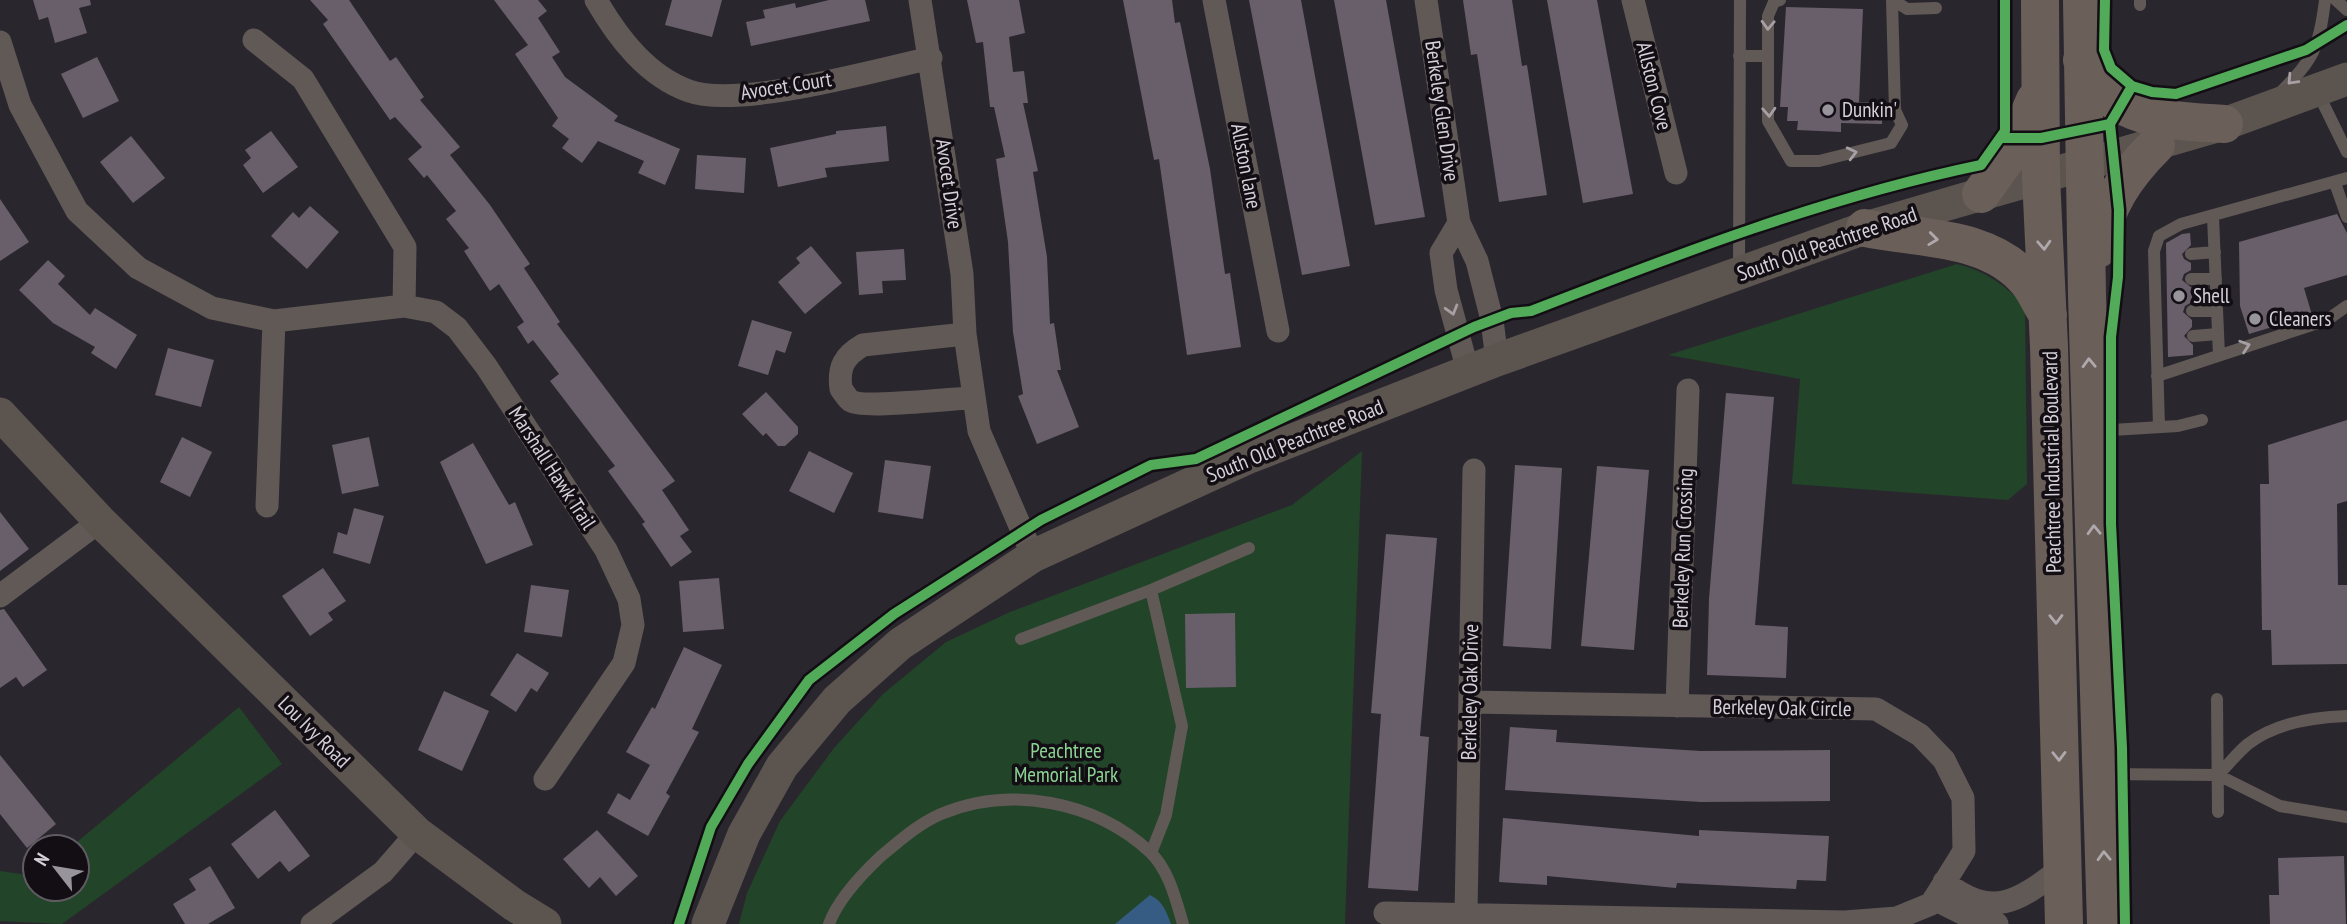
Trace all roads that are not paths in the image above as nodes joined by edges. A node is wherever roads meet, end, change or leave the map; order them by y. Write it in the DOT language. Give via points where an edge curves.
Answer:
graph roads {
  1 [pos="596,0"];
  2 [pos="920,0"];
  3 [pos="1213,0"];
  4 [pos="1426,0"];
  5 [pos="1633,0"];
  6 [pos="1740,0"];
  7 [pos="1780,0"];
  8 [pos="1892,0"];
  9 [pos="2040,0"];
  10 [pos="2082,0"];
  11 [pos="2325,0"];
  12 [pos="2336,0"];
  13 [pos="1936,10"];
  14 [pos="2347,10"];
  15 [pos="254,40"];
  16 [pos="0,42"];
  17 [pos="1739,56"];
  18 [pos="1768,56"];
  19 [pos="931,58"];
  20 [pos="2082,60"];
  21 [pos="2040,71"];
  22 [pos="2332,85"];
  23 [pos="2264,110"];
  24 [pos="2224,124"];
  25 [pos="2155,145"];
  26 [pos="2347,152"];
  27 [pos="2084,167"];
  28 [pos="1676,173"];
  29 [pos="2041,177"];
  30 [pos="2341,181"];
  31 [pos="1982,194"];
  32 [pos="2347,217"];
  33 [pos="2213,218"];
  34 [pos="1459,223"];
  35 [pos="1865,228"];
  36 [pos="2215,252"];
  37 [pos="2191,254"];
  38 [pos="1480,270"];
  39 [pos="1739,273"];
  40 [pos="1444,277"];
  41 [pos="2191,279"];
  42 [pos="2216,279"];
  43 [pos="2087,295"];
  44 [pos="404,306"];
  45 [pos="2347,306"];
  46 [pos="2217,311"];
  47 [pos="2192,312"];
  48 [pos="2048,315"];
  49 [pos="274,321"];
  50 [pos="1278,331"];
  51 [pos="965,334"];
  52 [pos="2218,334"];
  53 [pos="2193,336"];
  54 [pos="2219,355"];
  55 [pos="1483,365"];
  56 [pos="2157,376"];
  57 [pos="1688,390"];
  58 [pos="974,398"];
  59 [pos="0,414"];
  60 [pos="2202,420"];
  61 [pos="2159,427"];
  62 [pos="2091,431"];
  63 [pos="1474,470"];
  64 [pos="267,506"];
  65 [pos="100,521"];
  66 [pos="1249,548"];
  67 [pos="1033,556"];
  68 [pos="1151,590"];
  69 [pos="0,596"];
  70 [pos="1021,639"];
  71 [pos="2217,699"];
  72 [pos="1470,702"];
  73 [pos="1677,706"];
  74 [pos="2347,716"];
  75 [pos="2102,774"];
  76 [pos="2218,775"];
  77 [pos="545,779"];
  78 [pos="2218,812"];
  79 [pos="2347,817"];
  80 [pos="417,833"];
  81 [pos="1151,853"];
  82 [pos="2062,868"];
  83 [pos="1939,890"];
  84 [pos="2002,901"];
  85 [pos="1385,913"];
  86 [pos="1466,914"];
  87 [pos="312,924"];
  88 [pos="545,924"];
  89 [pos="708,924"];
  90 [pos="829,924"];
  91 [pos="1183,924"];
  92 [pos="1998,924"];
  93 [pos="2064,924"];
  94 [pos="2106,924"];
  1 -- 19 [label="street, Avocet Court" via="645,67 691,92 738,96"];
  2 -- 19 [label="street, Avocet Drive"];
  3 -- 50 [label="street, Allston lane"];
  4 -- 34 [label="street, Berkeley Glen Drive"];
  5 -- 28 [label="street, Allston Cove"];
  6 -- 17 [label="lane"];
  7 -- 18 [label="lane, one-way" via="1774,2 1768,16"];
  8 -- 13 [label="lane" via="1907,9"];
  18 -- 8 [label="lane, one-way" via="1768,121 1791,161 1819,161 1891,143 1902,125 1895,110"];
  9 -- 21 [label="highway, Peachtree Industrial Boulevard"];
  10 -- 20 [label="highway, Peachtree Industrial Boulevard"];
  11 -- 23 [label="lane, one-way" via="2322,32 2312,58"];
  12 -- 14 [label="lane"];
  15 -- 44 [label="street" via="303,79 405,247"];
  16 -- 49 [label="street, Marshall Hawk Trail" via="20,105 76,211 138,268 212,308"];
  17 -- 18 [label="lane"];
  17 -- 39 [label="lane"];
  19 -- 51 [label="street, Avocet Drive" via="962,274"];
  20 -- 24 [label="highway" via="2101,89 2134,111 2178,121"];
  20 -- 27 [label="highway, Peachtree Industrial Boulevard"];
  21 -- 29 [label="highway, Peachtree Industrial Boulevard"];
  21 -- 31 [label="highway" via="2035,100 2016,145"];
  22 -- 23 [label="street, South Old Peachtree Road"];
  22 -- 26 [label="lane"];
  23 -- 24 [label="street, South Old Peachtree Road"];
  24 -- 25 [label="street, South Old Peachtree Road"];
  25 -- 27 [label="street, South Old Peachtree Road"];
  25 -- 43 [label="highway" via="2113,198"];
  27 -- 29 [label="street, South Old Peachtree Road"];
  27 -- 43 [label="highway, Peachtree Industrial Boulevard"];
  29 -- 31 [label="street, South Old Peachtree Road"];
  29 -- 48 [label="highway, Peachtree Industrial Boulevard, one-way"];
  30 -- 32 [label="lane"];
  30 -- 33 [label="lane"];
  31 -- 35 [label="street, South Old Peachtree Road"];
  33 -- 36 [label="lane"];
  33 -- 56 [label="lane" via="2181,224 2158,236 2162,338"];
  34 -- 38 [label="street, Berkeley Glen Drive"];
  34 -- 40 [label="street" via="1441,253"];
  35 -- 39 [label="street, South Old Peachtree Road"];
  35 -- 48 [label="highway, one-way" via="1959,243 1997,256 2027,282"];
  36 -- 37 [label="lane"];
  36 -- 42 [label="lane"];
  38 -- 40 [label="street"];
  38 -- 55 [label="street, Berkeley Glen Drive"];
  39 -- 55 [label="street, South Old Peachtree Road"];
  40 -- 55 [label="street, one-way"];
  41 -- 42 [label="lane"];
  42 -- 46 [label="lane"];
  62 -- 43 [label="highway, Peachtree Industrial Boulevard, one-way"];
  44 -- 49 [label="street, Marshall Hawk Trail"];
  44 -- 77 [label="street, Marshall Hawk Trail" via="436,312 457,328 606,550 629,599 633,625 624,663"];
  54 -- 45 [label="lane, one-way" via="2327,320"];
  46 -- 47 [label="lane"];
  46 -- 52 [label="lane"];
  48 -- 82 [label="highway, Peachtree Industrial Boulevard, one-way"];
  49 -- 64 [label="street"];
  51 -- 58 [label="street, Avocet Drive"];
  51 -- 58 [label="street" via="863,345 848,353 841,364 841,388 851,401 868,406"];
  52 -- 53 [label="lane"];
  52 -- 54 [label="lane"];
  54 -- 56 [label="lane"];
  55 -- 67 [label="street, South Old Peachtree Road" via="1247,458"];
  56 -- 61 [label="lane"];
  57 -- 73 [label="street, Berkeley Run Crossing"];
  58 -- 67 [label="street, Avocet Drive" via="979,431"];
  59 -- 65 [label="street, Lou Ivy Road"];
  60 -- 61 [label="lane"];
  61 -- 62 [label="lane"];
  75 -- 62 [label="highway, Peachtree Industrial Boulevard, one-way"];
  63 -- 72 [label="street, Berkeley Oak Drive"];
  65 -- 69 [label="street"];
  65 -- 80 [label="street, Lou Ivy Road"];
  66 -- 68 [label="lane"];
  67 -- 89 [label="street, South Old Peachtree Road" via="900,644 837,700 782,766 744,834"];
  68 -- 70 [label="lane"];
  68 -- 81 [label="lane" via="1182,726 1166,815"];
  71 -- 76 [label="lane"];
  72 -- 73 [label="street, Berkeley Oak Circle"];
  72 -- 86 [label="street, Berkeley Oak Drive"];
  73 -- 83 [label="street, Berkeley Oak Circle" via="1876,709 1920,735 1944,760 1963,798 1964,851"];
  74 -- 76 [label="lane" via="2321,716 2273,730 2249,743"];
  75 -- 76 [label="lane"];
  94 -- 75 [label="highway, Peachtree Industrial Boulevard, one-way"];
  76 -- 78 [label="lane"];
  76 -- 79 [label="lane" via="2280,806"];
  80 -- 87 [label="street" via="383,872"];
  80 -- 88 [label="street, Lou Ivy Road"];
  81 -- 90 [label="lane" via="1095,815 1025,799 979,802 940,815 903,837 866,870"];
  81 -- 91 [label="lane" via="1166,874"];
  82 -- 84 [label="street" via="2023,898"];
  82 -- 93 [label="highway, Peachtree Industrial Boulevard"];
  83 -- 84 [label="street" via="1983,904"];
  83 -- 86 [label="street, Berkeley Oak Circle" via="1931,904 1896,918 1845,922"];
  83 -- 92 [label="street" via="1966,915"];
  84 -- 92 [label="street"];
  85 -- 86 [label="street, Berkeley Oak Circle"];
}
